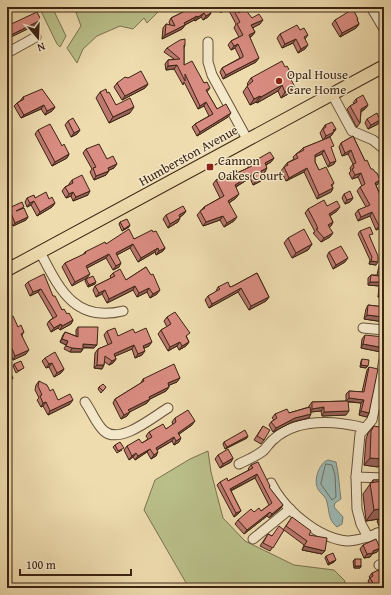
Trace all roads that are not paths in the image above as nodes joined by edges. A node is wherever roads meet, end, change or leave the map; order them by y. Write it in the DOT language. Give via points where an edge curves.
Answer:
graph roads {
  1 [pos="371,7"];
  2 [pos="384,29"];
  3 [pos="36,37"];
  4 [pos="208,42"];
  5 [pos="7,53"];
  6 [pos="384,66"];
  7 [pos="332,94"];
  8 [pos="247,139"];
  9 [pos="384,149"];
  10 [pos="40,252"];
  11 [pos="8,266"];
  12 [pos="123,311"];
  13 [pos="363,328"];
  14 [pos="384,330"];
  15 [pos="384,360"];
  16 [pos="382,376"];
  17 [pos="85,402"];
  18 [pos="168,408"];
  19 [pos="369,428"];
  20 [pos="239,464"];
  21 [pos="356,477"];
  22 [pos="384,478"];
  23 [pos="271,483"];
  24 [pos="290,509"];
  25 [pos="381,532"];
  26 [pos="368,537"];
  27 [pos="253,539"];
  28 [pos="384,548"];
  1 -- 2 [label="street"];
  3 -- 5 [label="street"];
  4 -- 8 [label="street" via="208,62 212,75"];
  6 -- 7 [label="main road, Humberston Avenue"];
  7 -- 8 [label="main road, Humberston Avenue"];
  7 -- 9 [label="street" via="352,131 373,140"];
  8 -- 10 [label="main road, Humberston Avenue"];
  10 -- 11 [label="main road, Humberston Avenue"];
  10 -- 12 [label="street" via="61,291 72,302 86,310 100,313"];
  13 -- 14 [label="street"];
  15 -- 16 [label="street"];
  16 -- 19 [label="street"];
  17 -- 18 [label="street" via="103,431 113,436 127,433"];
  19 -- 20 [label="street" via="339,422 319,422 300,426 278,436 262,451"];
  19 -- 21 [label="street" via="360,434"];
  21 -- 22 [label="street"];
  21 -- 26 [label="street" via="357,509"];
  23 -- 24 [label="street"];
  24 -- 26 [label="street" via="316,530 333,538 346,541"];
  24 -- 27 [label="street"];
  25 -- 26 [label="street"];
  25 -- 28 [label="street"];
}
